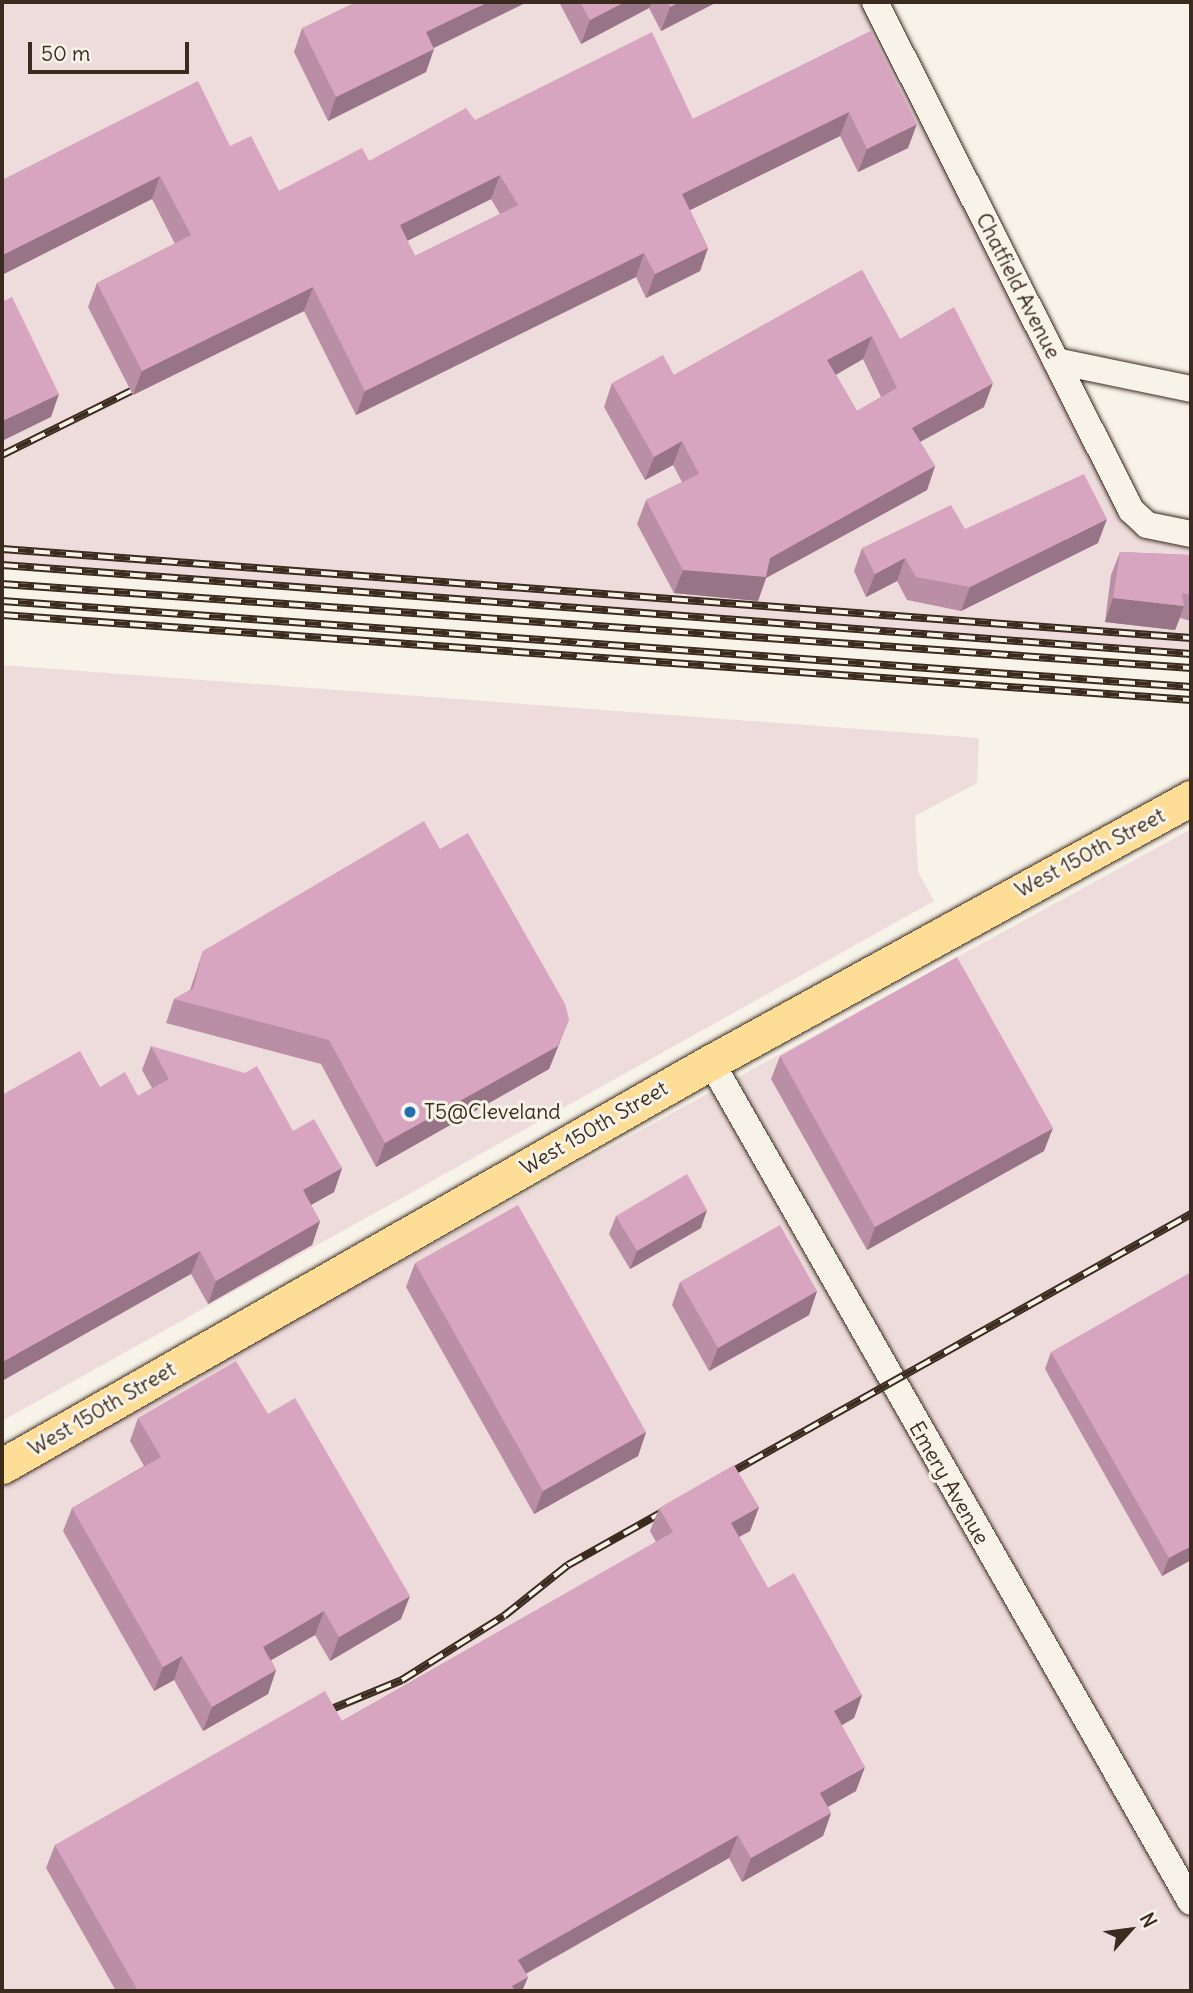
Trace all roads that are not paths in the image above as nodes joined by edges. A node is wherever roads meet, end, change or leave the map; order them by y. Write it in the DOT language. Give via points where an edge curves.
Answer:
graph roads {
  1 [pos="875,2"];
  2 [pos="1056,361"];
  3 [pos="1191,389"];
  4 [pos="1191,534"];
  5 [pos="1191,798"];
  6 [pos="710,1062"];
  7 [pos="2,1466"];
  8 [pos="1191,1902"];
  1 -- 2 [label="street, Chatfield Avenue"];
  2 -- 3 [label="street"];
  2 -- 4 [label="street, Chatfield Avenue" via="1131,510 1147,526"];
  5 -- 6 [label="main road, West 150th Street"];
  6 -- 7 [label="main road, West 150th Street"];
  6 -- 8 [label="street, Emery Avenue"];
}
